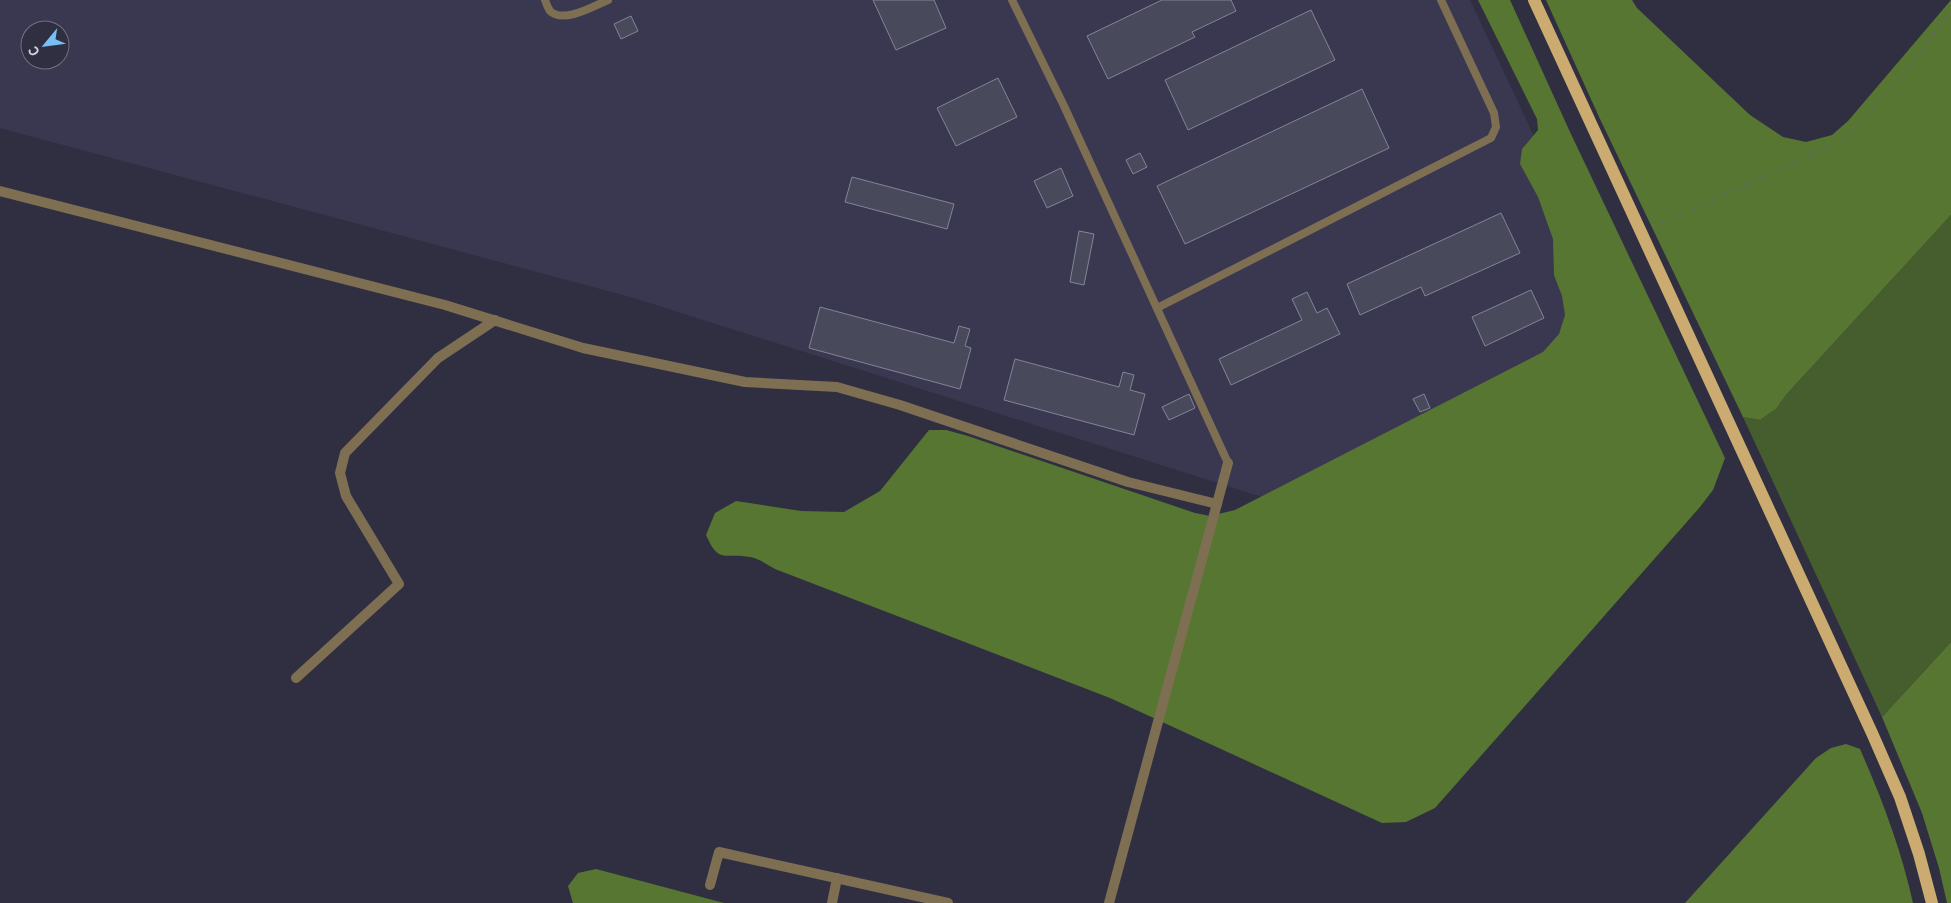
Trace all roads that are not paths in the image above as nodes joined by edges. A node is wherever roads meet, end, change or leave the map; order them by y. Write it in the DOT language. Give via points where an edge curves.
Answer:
graph roads {
  1 [pos="545,0"];
  2 [pos="608,0"];
  3 [pos="1012,0"];
  4 [pos="1441,0"];
  5 [pos="1534,0"];
  6 [pos="0,191"];
  7 [pos="1157,308"];
  8 [pos="495,320"];
  9 [pos="1228,463"];
  10 [pos="1217,504"];
  11 [pos="296,678"];
  12 [pos="838,878"];
  13 [pos="710,885"];
  14 [pos="832,903"];
  15 [pos="948,903"];
  16 [pos="1109,903"];
  17 [pos="1932,903"];
  1 -- 2 [label="lane" via="557,15 568,15"];
  3 -- 7 [label="lane"];
  4 -- 7 [label="lane" via="1494,113 1496,127 1491,138"];
  5 -- 17 [label="main road" via="1897,789"];
  6 -- 8 [label="street"];
  7 -- 9 [label="lane"];
  8 -- 10 [label="street" via="583,348 745,382 837,387 1128,482"];
  8 -- 11 [label="street" via="438,358 345,453 340,473 346,496 399,584"];
  9 -- 10 [label="street"];
  10 -- 16 [label="street"];
  12 -- 13 [label="street" via="719,852"];
  12 -- 14 [label="street"];
  12 -- 15 [label="street"];
}
